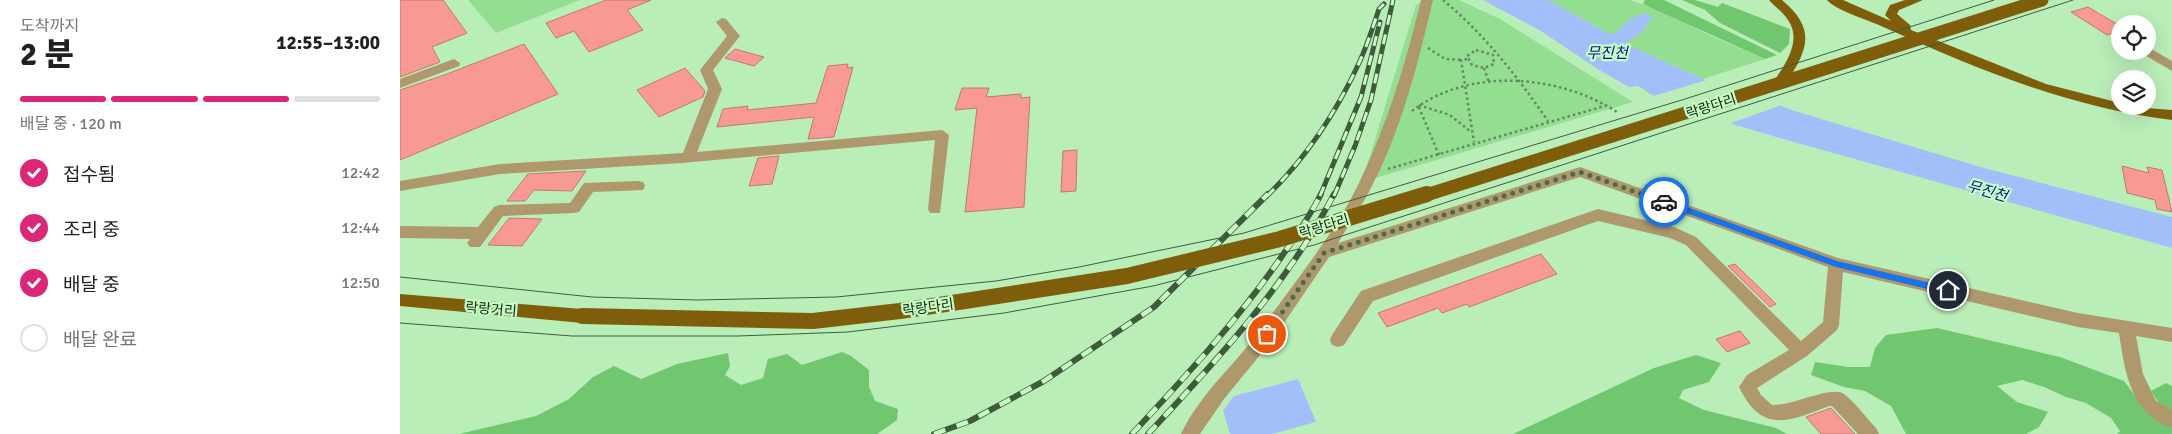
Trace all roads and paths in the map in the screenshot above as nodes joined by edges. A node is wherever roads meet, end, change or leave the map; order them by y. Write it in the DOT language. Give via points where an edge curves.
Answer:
graph roads {
  1 [pos="1427,0"];
  2 [pos="1442,0"];
  3 [pos="1775,0"];
  4 [pos="1833,0"];
  5 [pos="1917,0"];
  6 [pos="2042,0"];
  7 [pos="722,22"];
  8 [pos="1417,42"];
  9 [pos="1944,49"];
  10 [pos="2156,57"];
  11 [pos="1467,59"];
  12 [pos="1461,60"];
  13 [pos="454,63"];
  14 [pos="2172,67"];
  15 [pos="1484,68"];
  16 [pos="1489,82"];
  17 [pos="1521,82"];
  18 [pos="400,84"];
  19 [pos="1465,84"];
  20 [pos="1779,84"];
  21 [pos="1608,104"];
  22 [pos="1418,106"];
  23 [pos="1617,112"];
  24 [pos="2172,115"];
  25 [pos="1548,121"];
  26 [pos="1391,127"];
  27 [pos="1471,132"];
  28 [pos="1474,142"];
  29 [pos="1439,155"];
  30 [pos="688,157"];
  31 [pos="1371,174"];
  32 [pos="400,186"];
  33 [pos="638,186"];
  34 [pos="935,209"];
  35 [pos="400,232"];
  36 [pos="1324,253"];
  37 [pos="1836,264"];
  38 [pos="400,300"];
  39 [pos="582,316"];
  40 [pos="2126,328"];
  41 [pos="2172,335"];
  42 [pos="1338,340"];
  43 [pos="1801,351"];
  44 [pos="2172,420"];
  45 [pos="1190,434"];
  46 [pos="1870,434"];
  1 -- 8 [label="street"];
  2 -- 17 [label="path" via="1496,52"];
  3 -- 20 [label="main road" via="1790,13 1802,36 1797,55"];
  4 -- 9 [label="main road"];
  5 -- 9 [label="main road" via="1894,8 1891,15 1901,25"];
  6 -- 20 [label="main road, 락랑다리, bridge"];
  7 -- 30 [label="street" via="734,36 706,70 715,89"];
  8 -- 12 [label="path" via="1445,59"];
  8 -- 26 [label="street"];
  9 -- 24 [label="main road" via="2088,100"];
  10 -- 14 [label="street"];
  11 -- 12 [label="path"];
  11 -- 15 [label="path" via="1472,65"];
  11 -- 15 [label="path" via="1472,51 1490,52 1495,61"];
  12 -- 19 [label="path"];
  13 -- 18 [label="street"];
  15 -- 16 [label="path"];
  16 -- 17 [label="path"];
  16 -- 19 [label="path"];
  17 -- 21 [label="path" via="1585,94"];
  17 -- 25 [label="path"];
  19 -- 22 [label="path" via="1440,92"];
  19 -- 27 [label="path"];
  20 -- 39 [label="main road, 락랑다리, bridge" via="1289,236 1127,276 813,321"];
  21 -- 23 [label="path"];
  21 -- 25 [label="path"];
  22 -- 26 [label="path"];
  22 -- 27 [label="path" via="1450,115"];
  22 -- 29 [label="path"];
  25 -- 28 [label="path"];
  26 -- 31 [label="street"];
  27 -- 28 [label="path"];
  28 -- 29 [label="path"];
  29 -- 31 [label="path"];
  30 -- 32 [label="street" via="500,168"];
  30 -- 34 [label="street" via="942,135"];
  31 -- 36 [label="street"];
  33 -- 35 [label="street" via="589,187 574,208 498,211 479,238"];
  36 -- 37 [label="street" via="1580,172"];
  36 -- 45 [label="street"];
  37 -- 40 [label="street" via="2078,320"];
  37 -- 43 [label="street" via="1831,324"];
  38 -- 39 [label="main road, 락랑거리"];
  40 -- 41 [label="street"];
  40 -- 44 [label="street" via="2134,374 2150,406"];
  42 -- 43 [label="street" via="1367,296 1598,214 1674,233 1691,241"];
  43 -- 46 [label="street" via="1753,380 1748,387 1757,405 1769,413 1784,414 1829,398 1837,399"];
}
